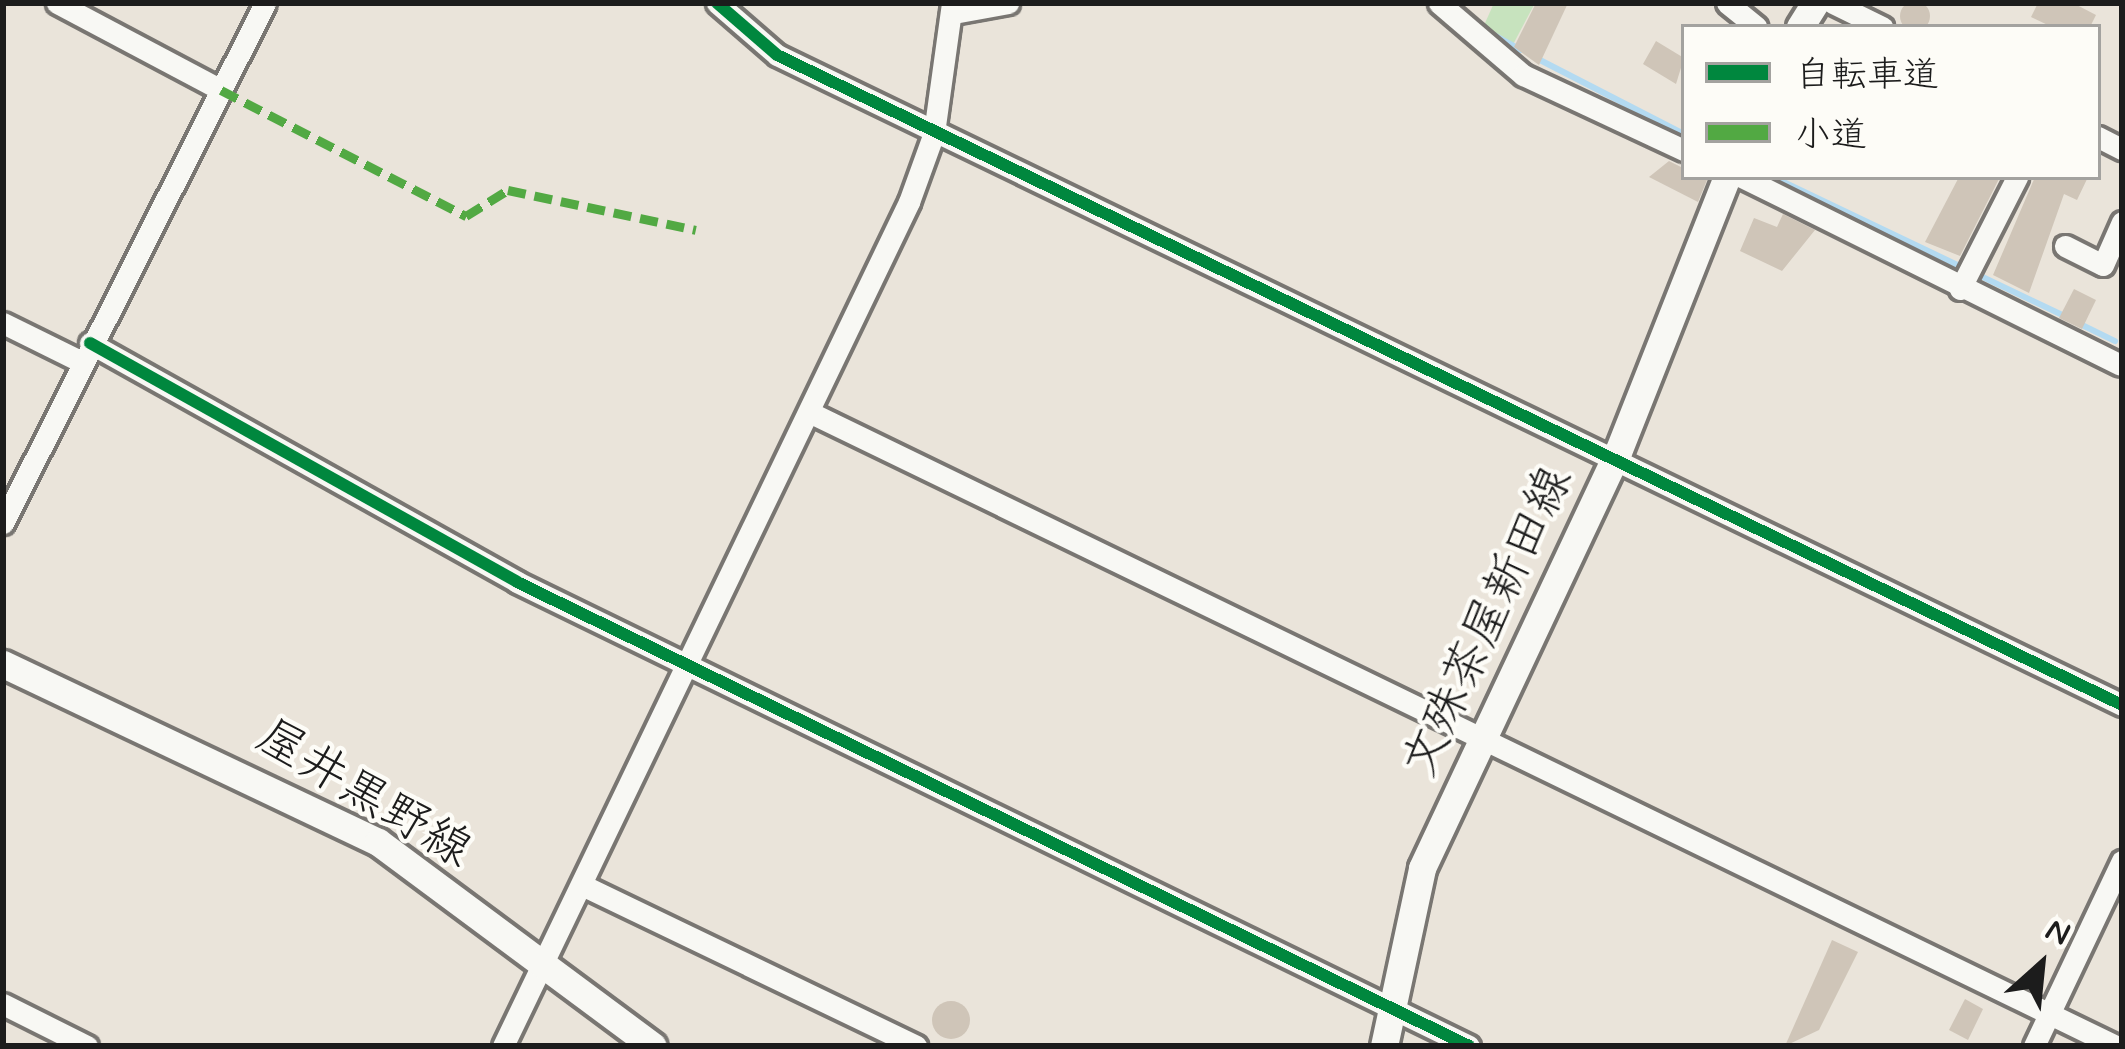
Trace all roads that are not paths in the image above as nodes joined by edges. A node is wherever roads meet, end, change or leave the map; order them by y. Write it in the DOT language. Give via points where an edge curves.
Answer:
graph roads {
  1 [pos="57,3"];
  2 [pos="265,3"];
  3 [pos="717,3"];
  4 [pos="1008,3"];
  5 [pos="1439,3"];
  6 [pos="1726,3"];
  7 [pos="1833,3"];
  8 [pos="952,8"];
  9 [pos="1752,24"];
  10 [pos="1876,24"];
  11 [pos="221,90"];
  12 [pos="934,133"];
  13 [pos="1681,149"];
  14 [pos="1725,180"];
  15 [pos="1748,180"];
  16 [pos="2015,180"];
  17 [pos="2122,223"];
  18 [pos="2065,246"];
  19 [pos="1960,289"];
  20 [pos="3,323"];
  21 [pos="85,352"];
  22 [pos="2121,364"];
  23 [pos="809,412"];
  24 [pos="1618,452"];
  25 [pos="3,523"];
  26 [pos="3,664"];
  27 [pos="687,666"];
  28 [pos="2122,705"];
  29 [pos="1481,737"];
  30 [pos="2122,861"];
  31 [pos="582,885"];
  32 [pos="542,963"];
  33 [pos="3,1004"];
  34 [pos="1389,1006"];
  35 [pos="2049,1014"];
  36 [pos="87,1046"];
  37 [pos="503,1046"];
  38 [pos="653,1046"];
  39 [pos="916,1046"];
  40 [pos="1384,1046"];
  41 [pos="1469,1046"];
  42 [pos="2034,1046"];
  43 [pos="2116,1046"];
  1 -- 11 [label="street"];
  2 -- 11 [label="street"];
  3 -- 12 [label="street" via="777,55"];
  4 -- 8 [label="street"];
  5 -- 13 [label="street" via="1523,75"];
  6 -- 9 [label="street"];
  7 -- 10 [label="street"];
  8 -- 12 [label="street"];
  11 -- 21 [label="street"];
  12 -- 23 [label="street"];
  12 -- 24 [label="street"];
  14 -- 24 [label="main road, 文殊茶屋新田線"];
  15 -- 19 [label="street"];
  16 -- 19 [label="street"];
  17 -- 18 [label="street" via="2102,265"];
  19 -- 22 [label="street"];
  20 -- 21 [label="street"];
  21 -- 25 [label="street"];
  21 -- 27 [label="street"];
  23 -- 27 [label="street"];
  23 -- 29 [label="street"];
  24 -- 28 [label="street"];
  24 -- 29 [label="main road, 文殊茶屋新田線"];
  26 -- 32 [label="main road, 屋井黒野線" via="304,800"];
  27 -- 31 [label="street"];
  27 -- 34 [label="street"];
  29 -- 34 [label="main road, 文殊茶屋新田線" via="1422,868"];
  29 -- 35 [label="street"];
  30 -- 35 [label="street"];
  31 -- 32 [label="street"];
  31 -- 39 [label="street"];
  32 -- 37 [label="street"];
  32 -- 38 [label="main road, 屋井黒野線"];
  33 -- 36 [label="street"];
  34 -- 40 [label="main road, 文殊茶屋新田線"];
  34 -- 41 [label="street"];
  35 -- 42 [label="street"];
  35 -- 43 [label="street"];
}
